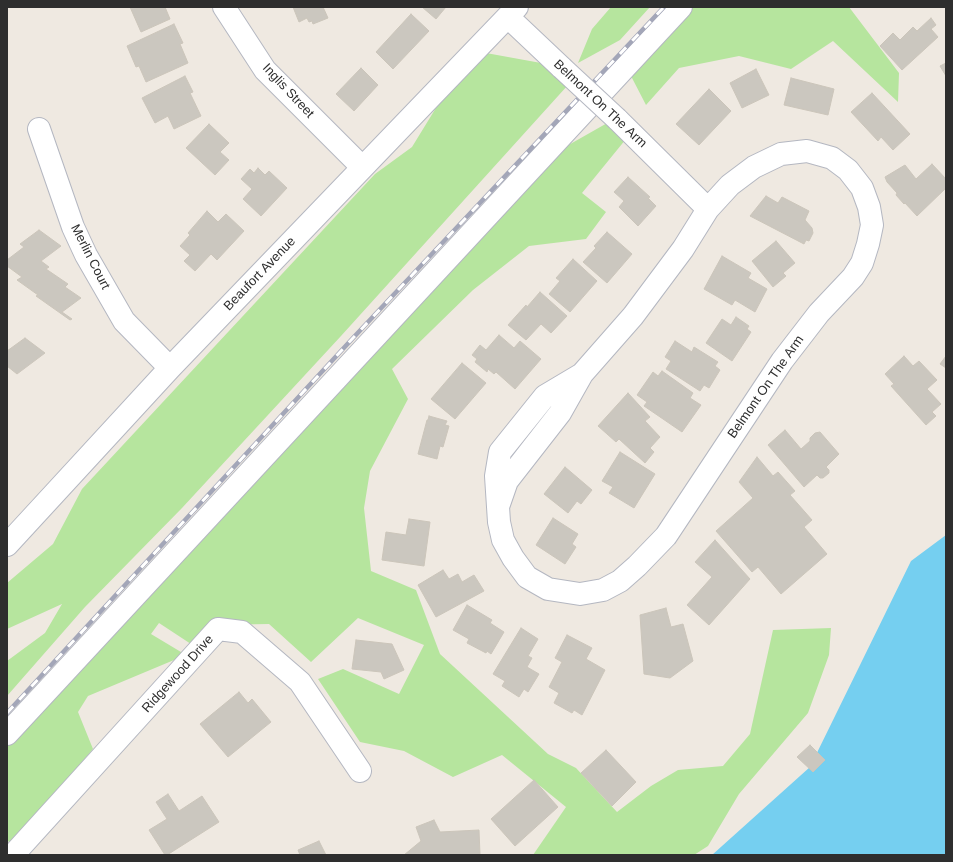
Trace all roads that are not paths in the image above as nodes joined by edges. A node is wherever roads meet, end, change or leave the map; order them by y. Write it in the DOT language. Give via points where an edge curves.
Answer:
graph roads {
  1 [pos="224,7"];
  2 [pos="681,7"];
  3 [pos="512,12"];
  4 [pos="39,129"];
  5 [pos="362,167"];
  6 [pos="708,209"];
  7 [pos="170,368"];
  8 [pos="7,545"];
  9 [pos="7,734"];
  10 [pos="360,771"];
  11 [pos="13,855"];
  1 -- 5 [label="street, Inglis Street" via="265,70"];
  2 -- 9 [label="street"];
  3 -- 5 [label="street, Beaufort Avenue"];
  3 -- 6 [label="street, Belmont On The Arm, bridge" via="562,68 617,118"];
  4 -- 7 [label="street, Merlin Court" via="73,227 86,255 124,321"];
  5 -- 7 [label="street, Beaufort Avenue"];
  6 -- 6 [label="street, Belmont On The Arm" via="730,185 754,167 781,154 807,151 832,158 848,170 862,188 872,225 862,263 853,278 819,313 782,361 666,536 620,581 603,590 580,594 548,590 527,577 503,540 499,522 496,476 500,452 545,396 582,374 634,316 683,249"];
  7 -- 8 [label="street, Beaufort Avenue"];
  10 -- 11 [label="street, Ridgewood Drive" via="300,682 242,632 218,630"];
}
